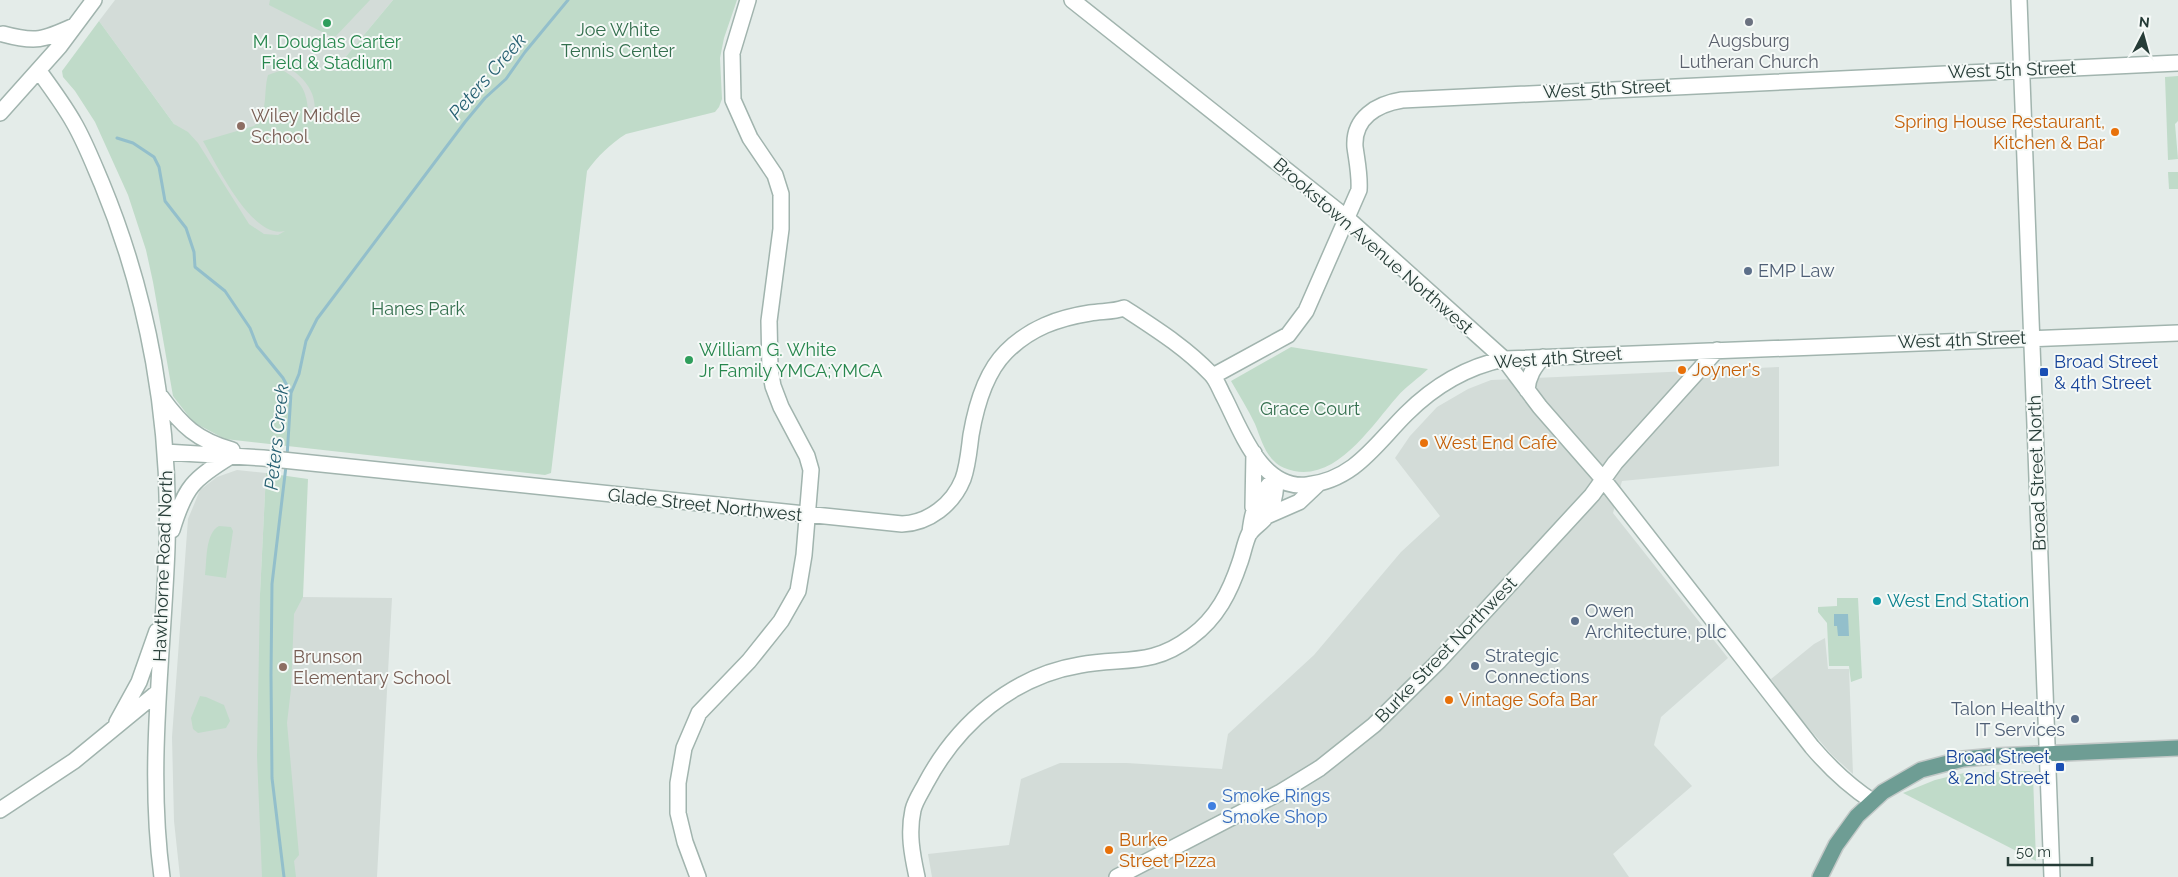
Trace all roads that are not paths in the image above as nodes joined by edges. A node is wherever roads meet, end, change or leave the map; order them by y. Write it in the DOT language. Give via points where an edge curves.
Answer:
graph roads {
  1 [pos="94,0"];
  2 [pos="748,0"];
  3 [pos="1072,0"];
  4 [pos="2019,0"];
  5 [pos="75,25"];
  6 [pos="3,34"];
  7 [pos="2178,63"];
  8 [pos="2022,69"];
  9 [pos="39,70"];
  10 [pos="0,113"];
  11 [pos="1348,219"];
  12 [pos="2178,333"];
  13 [pos="2032,337"];
  14 [pos="1717,350"];
  15 [pos="1543,357"];
  16 [pos="1504,359"];
  17 [pos="1213,376"];
  18 [pos="1527,390"];
  19 [pos="160,396"];
  20 [pos="165,452"];
  21 [pos="1254,453"];
  22 [pos="231,456"];
  23 [pos="263,458"];
  24 [pos="1276,478"];
  25 [pos="1603,480"];
  26 [pos="1318,484"];
  27 [pos="1252,512"];
  28 [pos="806,516"];
  29 [pos="1267,516"];
  30 [pos="1250,533"];
  31 [pos="167,548"];
  32 [pos="163,616"];
  33 [pos="158,692"];
  34 [pos="111,731"];
  35 [pos="2178,748"];
  36 [pos="2048,753"];
  37 [pos="1872,801"];
  38 [pos="0,810"];
  39 [pos="918,875"];
  40 [pos="162,877"];
  41 [pos="698,877"];
  42 [pos="1117,877"];
  43 [pos="1820,877"];
  44 [pos="2052,877"];
  1 -- 5 [label="street"];
  2 -- 28 [label="street" via="733,47 733,100 750,138 775,175 781,194 782,229 769,321 770,369 781,407 811,470"];
  3 -- 11 [label="street, Brookstown Avenue Northwest"];
  4 -- 8 [label="street, Broad Street North"];
  5 -- 6 [label="street" via="38,40"];
  5 -- 9 [label="street"];
  7 -- 8 [label="street, West 5th Street"];
  8 -- 11 [label="street, West 5th Street" via="1386,102 1366,116 1357,131 1355,149 1360,174 1359,190"];
  8 -- 13 [label="street, Broad Street North"];
  9 -- 10 [label="street"];
  9 -- 19 [label="street, Hawthorne Road North" via="74,123 118,223 138,292"];
  11 -- 16 [label="street, Brookstown Avenue Northwest"];
  11 -- 17 [label="street, West 5th Street" via="1306,311 1288,334"];
  12 -- 13 [label="street, West 4th Street"];
  13 -- 14 [label="street, West 4th Street"];
  13 -- 36 [label="street, Broad Street North"];
  14 -- 15 [label="street, West 4th Street"];
  14 -- 25 [label="street, Burke Street Northwest"];
  15 -- 16 [label="street, West 4th Street"];
  15 -- 18 [label="street" via="1533,369"];
  16 -- 18 [label="street, Brookstown Avenue Northwest"];
  16 -- 26 [label="street, West 4th Street" via="1486,363 1440,385 1353,468"];
  17 -- 21 [label="street"];
  17 -- 28 [label="street, Glade Street Northwest" via="1180,345 1124,308 1046,324 1020,339 1005,353 988,378 962,481 932,516 913,524"];
  18 -- 25 [label="street, Brookstown Avenue Northwest"];
  19 -- 20 [label="street, Hawthorne Road North"];
  19 -- 23 [label="street" via="196,436"];
  20 -- 22 [label="street, Glade Street Northwest"];
  20 -- 31 [label="street, Hawthorne Road North"];
  21 -- 24 [label="street" via="1262,466"];
  21 -- 27 [label="street"];
  22 -- 23 [label="street, Glade Street Northwest"];
  22 -- 31 [label="street" via="191,485 180,504"];
  23 -- 28 [label="street, Glade Street Northwest"];
  24 -- 26 [label="street, West 4th Street" via="1298,486"];
  24 -- 27 [label="street" via="1266,487"];
  24 -- 29 [label="street" via="1276,493"];
  25 -- 37 [label="street, Brookstown Avenue Northwest" via="1812,748 1838,776"];
  25 -- 42 [label="street, Burke Street Northwest" via="1439,661 1350,745 1281,792"];
  26 -- 29 [label="street" via="1299,502"];
  27 -- 30 [label="street"];
  28 -- 41 [label="street" via="798,591 776,628 699,713 684,748 678,783 678,813"];
  29 -- 30 [label="street"];
  30 -- 39 [label="street" via="1234,580 1220,608 1186,641 1146,659 1080,664 1039,676 1000,697 976,718 933,770 913,808 910,848"];
  31 -- 32 [label="street, Hawthorne Road North"];
  32 -- 33 [label="street, Hawthorne Road North"];
  32 -- 34 [label="street" via="139,682"];
  33 -- 34 [label="street"];
  33 -- 40 [label="street, Hawthorne Road North" via="156,789"];
  34 -- 38 [label="street" via="74,761"];
  35 -- 36 [label="main road"];
  36 -- 37 [label="main road" via="1978,758 1933,766 1908,776"];
  36 -- 44 [label="street, Broad Street North"];
  37 -- 43 [label="main road" via="1836,845"];
}
